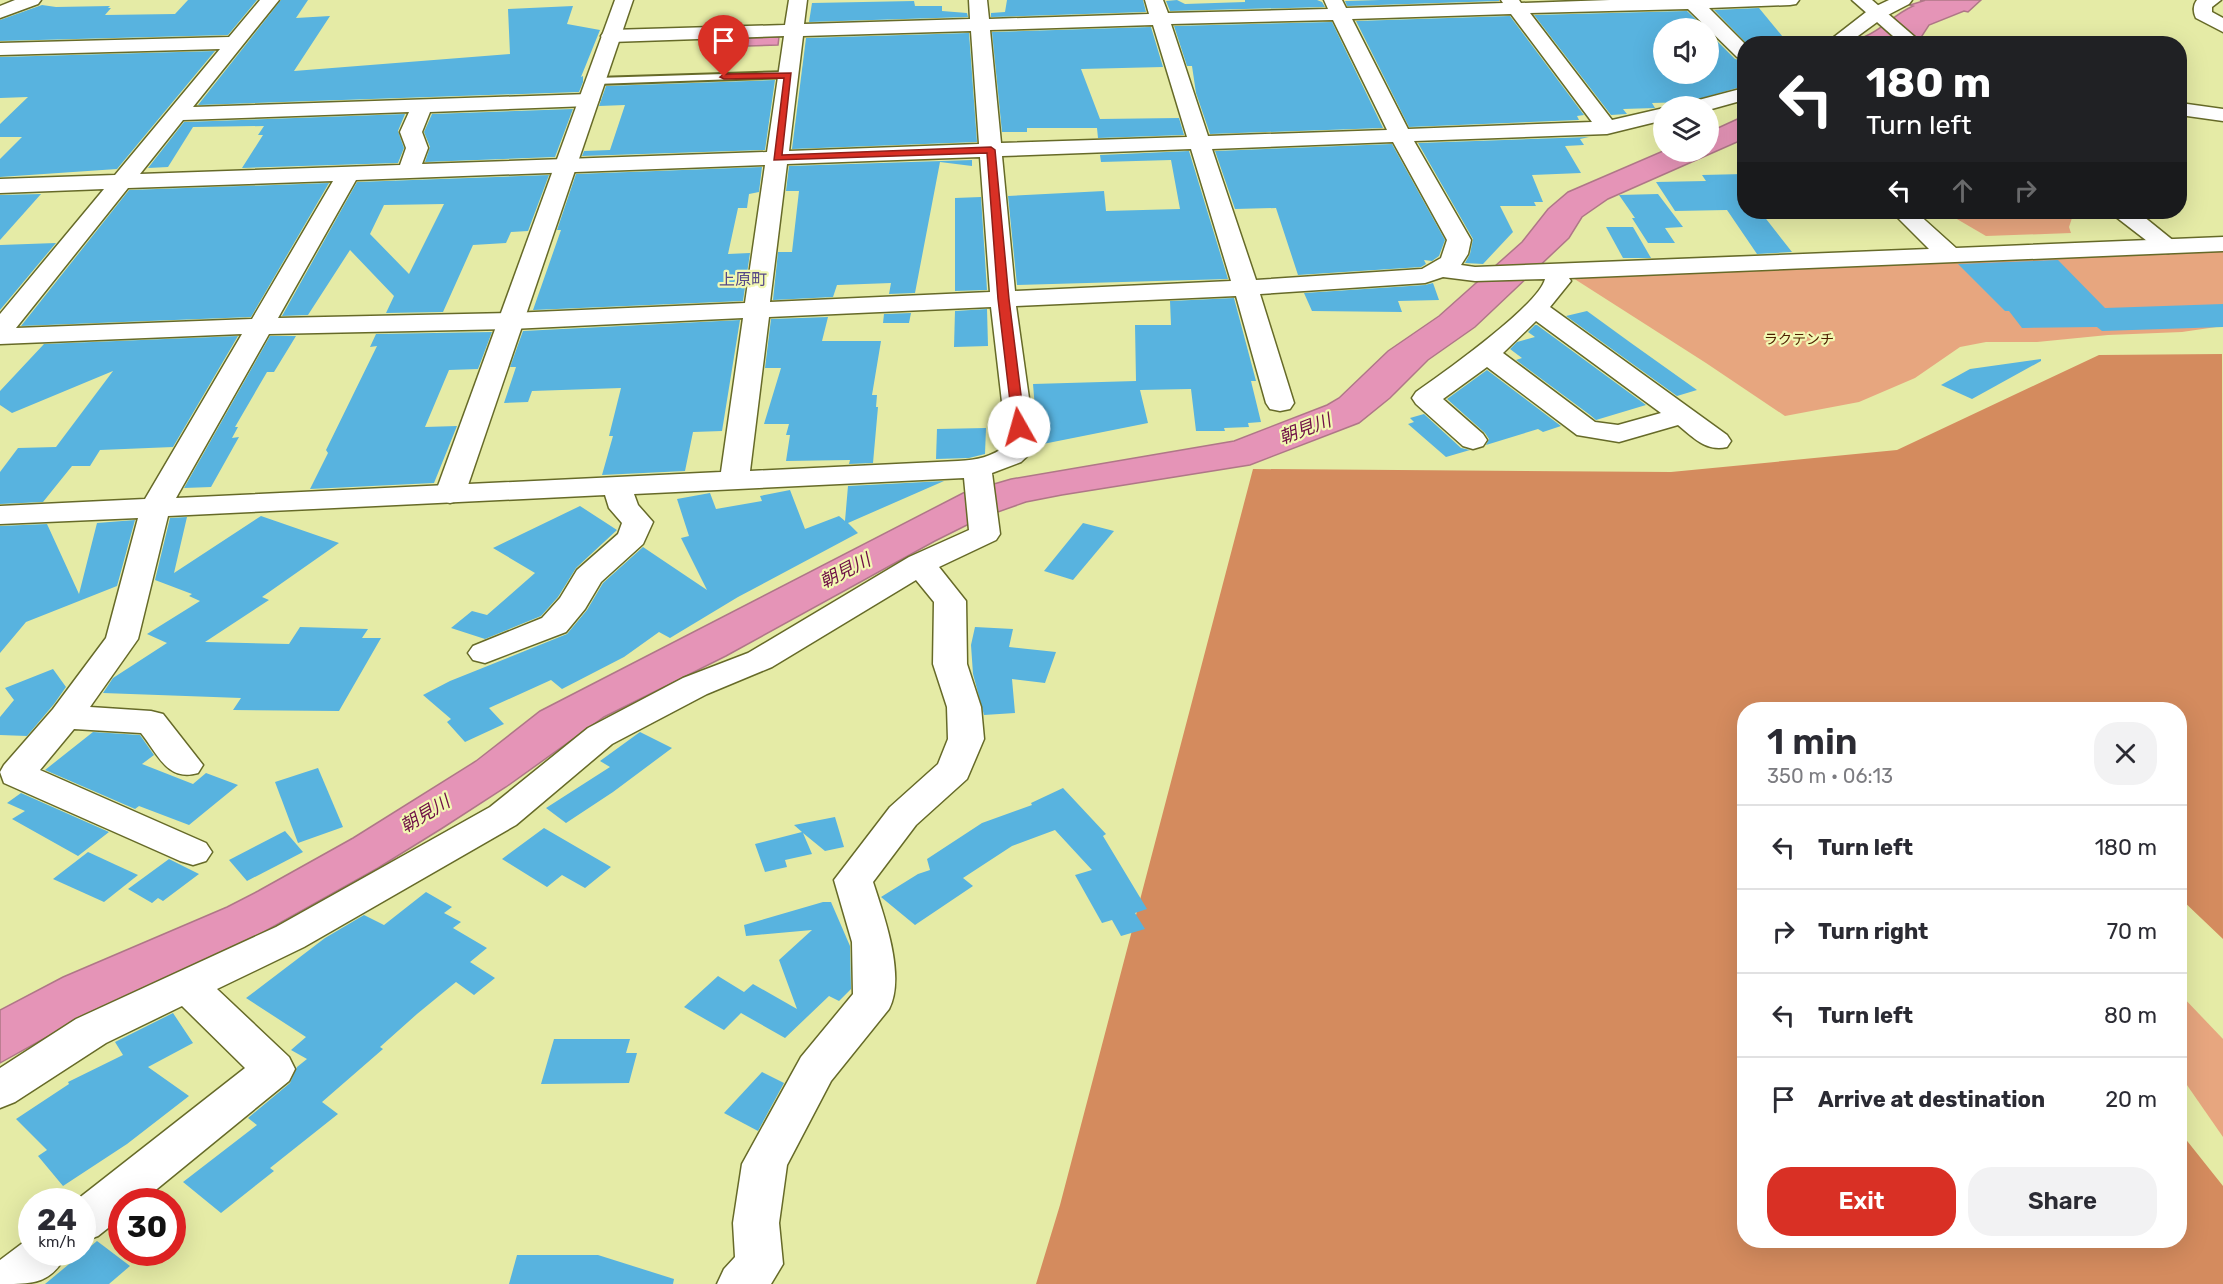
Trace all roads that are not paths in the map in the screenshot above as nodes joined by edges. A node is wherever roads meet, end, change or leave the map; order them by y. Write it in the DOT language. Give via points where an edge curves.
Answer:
graph roads {
  1 [pos="32,0"];
  2 [pos="270,0"];
  3 [pos="624,0"];
  4 [pos="798,0"];
  5 [pos="1790,0"];
  6 [pos="1861,0"];
  7 [pos="1903,0"];
  8 [pos="2212,0"];
  9 [pos="1692,2"];
  10 [pos="1513,4"];
  11 [pos="1336,7"];
  12 [pos="1156,10"];
  13 [pos="0,12"];
  14 [pos="978,12"];
  15 [pos="1879,15"];
  16 [pos="2223,26"];
  17 [pos="794,31"];
  18 [pos="611,36"];
  19 [pos="1846,36"];
  20 [pos="1904,36"];
  21 [pos="234,43"];
  22 [pos="1737,46"];
  23 [pos="0,49"];
  24 [pos="788,75"];
  25 [pos="592,90"];
  26 [pos="1737,96"];
  27 [pos="1719,101"];
  28 [pos="422,105"];
  29 [pos="2187,110"];
  30 [pos="176,114"];
  31 [pos="2223,115"];
  32 [pos="1653,117"];
  33 [pos="1607,128"];
  34 [pos="1400,135"];
  35 [pos="1198,142"];
  36 [pos="991,150"];
  37 [pos="777,158"];
  38 [pos="566,165"];
  39 [pos="409,171"];
  40 [pos="348,174"];
  41 [pos="122,182"];
  42 [pos="0,186"];
  43 [pos="1910,219"];
  44 [pos="2133,219"];
  45 [pos="2223,244"];
  46 [pos="2168,246"];
  47 [pos="1950,255"];
  48 [pos="1442,270"];
  49 [pos="1553,271"];
  50 [pos="1246,288"];
  51 [pos="1003,299"];
  52 [pos="1535,308"];
  53 [pos="757,310"];
  54 [pos="511,321"];
  55 [pos="260,326"];
  56 [pos="0,331"];
  57 [pos="0,336"];
  58 [pos="1487,354"];
  59 [pos="1280,403"];
  60 [pos="1683,415"];
  61 [pos="1473,440"];
  62 [pos="1717,441"];
  63 [pos="978,475"];
  64 [pos="734,481"];
  65 [pos="616,486"];
  66 [pos="450,494"];
  67 [pos="155,508"];
  68 [pos="0,515"];
  69 [pos="920,564"];
  70 [pos="485,653"];
  71 [pos="66,717"];
  72 [pos="185,765"];
  73 [pos="193,852"];
  74 [pos="188,986"];
  75 [pos="0,1090"];
  76 [pos="96,1211"];
  77 [pos="28,1266"];
  78 [pos="6,1284"];
  79 [pos="741,1284"];
  1 -- 13 [label="street"];
  2 -- 21 [label="street"];
  3 -- 18 [label="street"];
  4 -- 17 [label="street"];
  5 -- 9 [label="street"];
  6 -- 15 [label="street"];
  7 -- 15 [label="street"];
  8 -- 16 [label="street" via="2203,4 2203,14"];
  9 -- 10 [label="street"];
  9 -- 22 [label="street"];
  10 -- 11 [label="street"];
  10 -- 33 [label="street"];
  11 -- 12 [label="street"];
  11 -- 34 [label="street"];
  12 -- 14 [label="street"];
  12 -- 35 [label="street"];
  14 -- 17 [label="street"];
  14 -- 36 [label="street"];
  15 -- 19 [label="street"];
  15 -- 20 [label="street"];
  17 -- 18 [label="street"];
  17 -- 24 [label="street"];
  18 -- 25 [label="street"];
  21 -- 23 [label="street"];
  21 -- 30 [label="street"];
  24 -- 25 [label="lane"];
  24 -- 37 [label="street"];
  25 -- 28 [label="street"];
  25 -- 38 [label="street"];
  26 -- 27 [label="street"];
  28 -- 30 [label="street"];
  28 -- 39 [label="street" via="411,132 417,148"];
  29 -- 31 [label="street"];
  30 -- 41 [label="street"];
  32 -- 33 [label="street"];
  33 -- 34 [label="street"];
  34 -- 35 [label="street"];
  34 -- 48 [label="street" via="1459,240 1451,264"];
  35 -- 36 [label="street"];
  35 -- 50 [label="street"];
  36 -- 37 [label="street"];
  36 -- 51 [label="street"];
  37 -- 38 [label="street"];
  37 -- 53 [label="street"];
  38 -- 39 [label="street"];
  38 -- 54 [label="street"];
  39 -- 40 [label="street"];
  40 -- 41 [label="street"];
  40 -- 55 [label="street"];
  41 -- 42 [label="street"];
  41 -- 56 [label="street"];
  43 -- 47 [label="street"];
  44 -- 46 [label="street"];
  45 -- 46 [label="street"];
  46 -- 47 [label="street"];
  47 -- 49 [label="street"];
  48 -- 49 [label="street" via="1475,274"];
  48 -- 50 [label="street" via="1425,276"];
  49 -- 52 [label="street" via="1559,281"];
  50 -- 51 [label="street"];
  50 -- 59 [label="street"];
  51 -- 53 [label="street"];
  51 -- 63 [label="street" via="1022,448 1011,459"];
  52 -- 58 [label="street"];
  52 -- 60 [label="street"];
  53 -- 54 [label="street"];
  53 -- 64 [label="street"];
  54 -- 55 [label="street"];
  54 -- 66 [label="street"];
  55 -- 57 [label="street"];
  55 -- 67 [label="street"];
  58 -- 60 [label="street" via="1587,429 1619,434"];
  58 -- 61 [label="street" via="1426,398"];
  60 -- 62 [label="street"];
  63 -- 64 [label="street"];
  63 -- 69 [label="street" via="985,534"];
  64 -- 65 [label="street"];
  65 -- 66 [label="street"];
  65 -- 70 [label="street" via="624,508 638,522 632,538 588,577 554,626"];
  66 -- 67 [label="street"];
  67 -- 68 [label="street"];
  67 -- 71 [label="street" via="122,639"];
  69 -- 74 [label="street" via="760,660 695,686 600,736 503,816 290,937"];
  69 -- 79 [label="street" via="950,601 950,664 964,707 966,739 954,770 903,816 853,880 872,942 874,998 816,1069 765,1164 756,1223 759,1264"];
  71 -- 72 [label="street" via="151,722"];
  71 -- 73 [label="street" via="17,774"];
  74 -- 75 [label="street" via="91,1031"];
  74 -- 76 [label="street" via="273,1069"];
  77 -- 78 [label="street"];
}
